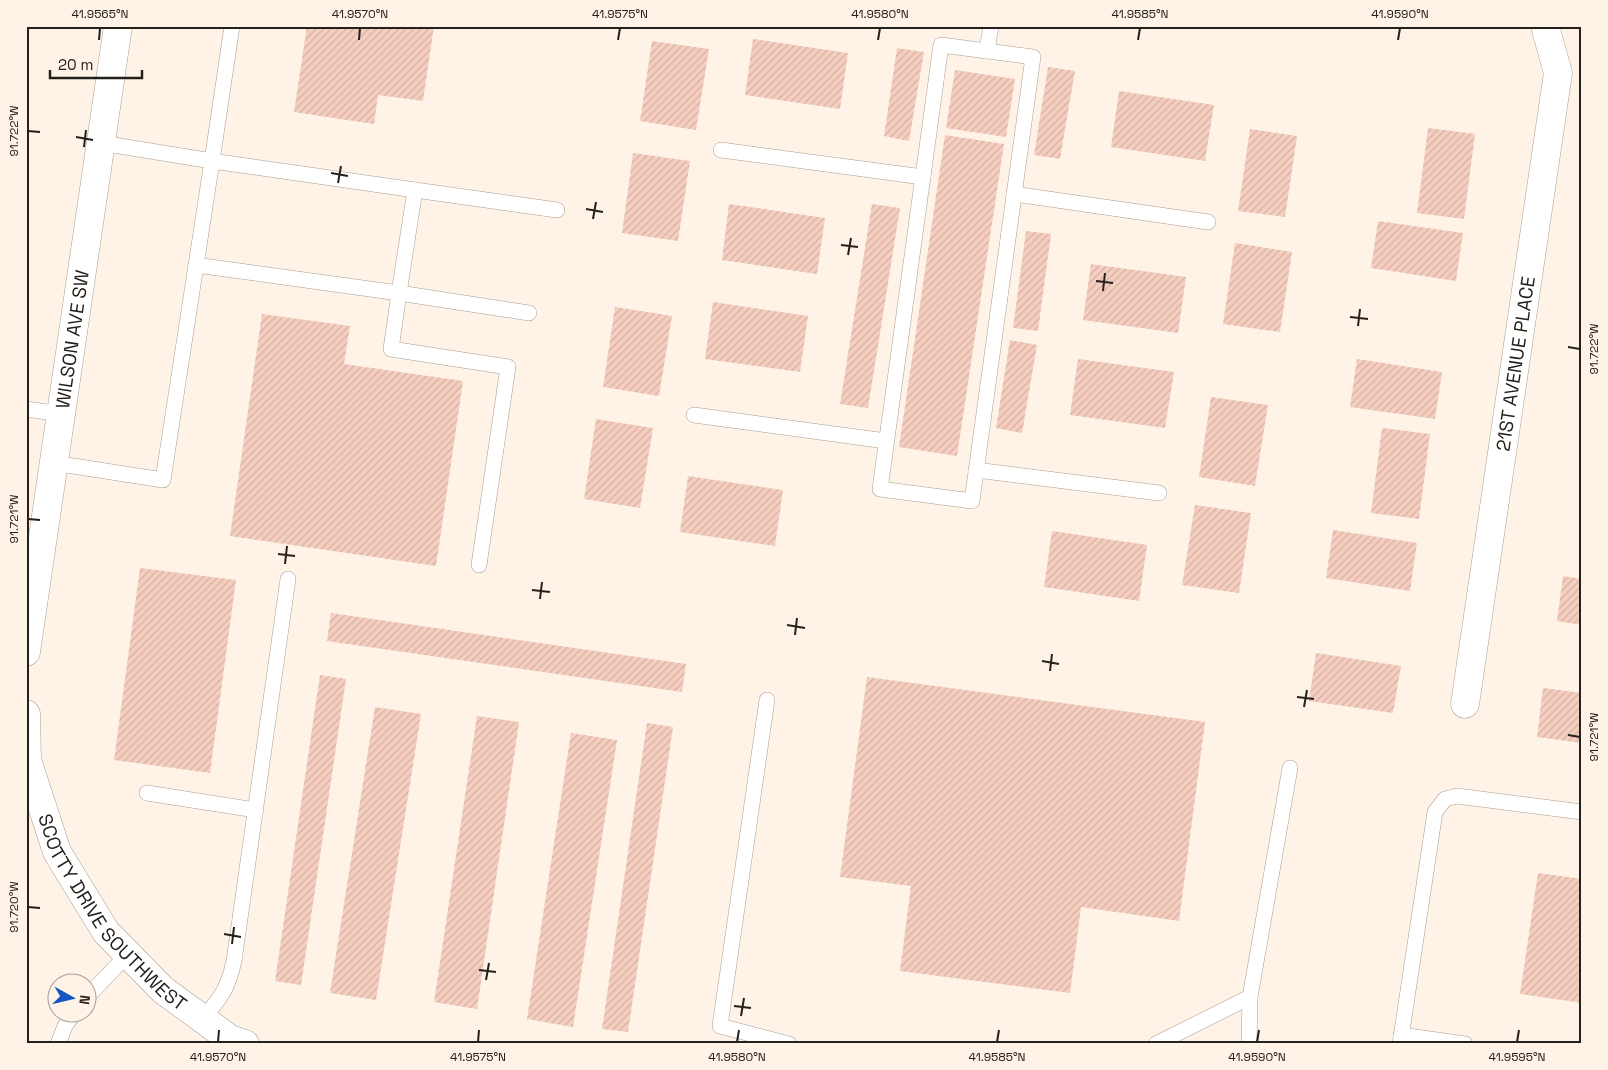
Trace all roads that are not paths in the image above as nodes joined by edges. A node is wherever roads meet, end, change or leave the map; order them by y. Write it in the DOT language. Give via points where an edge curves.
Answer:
graph roads {
  1 [pos="118,26"];
  2 [pos="232,26"];
  3 [pos="991,26"];
  4 [pos="1545,26"];
  5 [pos="987,51"];
  6 [pos="101,142"];
  7 [pos="720,150"];
  8 [pos="212,161"];
  9 [pos="923,177"];
  10 [pos="415,190"];
  11 [pos="1014,194"];
  12 [pos="557,210"];
  13 [pos="1208,222"];
  14 [pos="196,264"];
  15 [pos="399,293"];
  16 [pos="529,312"];
  17 [pos="26,409"];
  18 [pos="61,414"];
  19 [pos="694,415"];
  20 [pos="886,441"];
  21 [pos="54,463"];
  22 [pos="976,470"];
  23 [pos="1159,493"];
  24 [pos="479,565"];
  25 [pos="288,578"];
  26 [pos="26,652"];
  27 [pos="767,700"];
  28 [pos="1466,704"];
  29 [pos="26,714"];
  30 [pos="1290,768"];
  31 [pos="147,793"];
  32 [pos="256,810"];
  33 [pos="1582,812"];
  34 [pos="128,954"];
  35 [pos="98,986"];
  36 [pos="1250,997"];
  37 [pos="203,1019"];
  38 [pos="68,1022"];
  39 [pos="1400,1039"];
  40 [pos="58,1044"];
  41 [pos="245,1044"];
  42 [pos="789,1044"];
  43 [pos="1156,1044"];
  44 [pos="1249,1044"];
  45 [pos="1465,1044"];
  1 -- 6 [label="street, WILSON AVE SW"];
  2 -- 8 [label="lane"];
  3 -- 5 [label="lane"];
  4 -- 28 [label="street, 21ST AVENUE PLACE" via="1558,73"];
  5 -- 9 [label="lane" via="941,44"];
  5 -- 11 [label="lane" via="1033,57"];
  6 -- 8 [label="lane"];
  6 -- 18 [label="street, WILSON AVE SW"];
  7 -- 9 [label="lane"];
  8 -- 10 [label="lane"];
  8 -- 14 [label="lane"];
  9 -- 20 [label="lane"];
  10 -- 12 [label="lane"];
  10 -- 15 [label="lane"];
  11 -- 13 [label="lane"];
  11 -- 22 [label="lane"];
  14 -- 15 [label="lane"];
  14 -- 21 [label="lane" via="163,480"];
  15 -- 16 [label="lane"];
  15 -- 24 [label="lane" via="391,349 508,367"];
  17 -- 18 [label="lane"];
  18 -- 21 [label="street, WILSON AVE SW"];
  19 -- 20 [label="lane"];
  20 -- 22 [label="lane" via="880,489 972,501"];
  21 -- 26 [label="street, WILSON AVE SW"];
  22 -- 23 [label="lane"];
  25 -- 32 [label="lane"];
  27 -- 42 [label="lane" via="720,1026"];
  29 -- 34 [label="street, SCOTTY DRIVE SOUTHWEST" via="27,760 57,852 106,932"];
  30 -- 36 [label="lane"];
  31 -- 32 [label="lane"];
  32 -- 37 [label="lane" via="229,982 221,998"];
  33 -- 39 [label="lane" via="1457,796 1445,798 1435,812"];
  34 -- 35 [label="lane"];
  34 -- 37 [label="street, SCOTTY DRIVE SOUTHWEST" via="163,990"];
  36 -- 43 [label="lane"];
  36 -- 44 [label="lane"];
  37 -- 41 [label="street, SCOTTY DRIVE SOUTHWEST" via="230,1039"];
  38 -- 40 [label="lane"];
  39 -- 45 [label="lane"];
}
